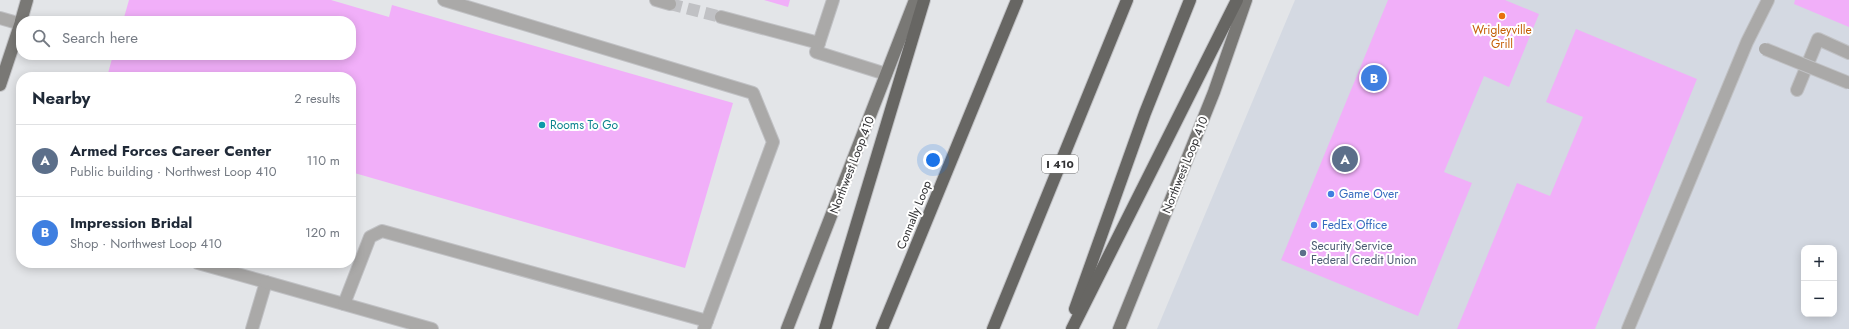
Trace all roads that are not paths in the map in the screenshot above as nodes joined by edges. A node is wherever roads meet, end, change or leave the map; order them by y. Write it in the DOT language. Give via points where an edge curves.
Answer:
graph roads {
  1 [pos="27,0"];
  2 [pos="444,0"];
  3 [pos="656,0"];
  4 [pos="833,0"];
  5 [pos="915,0"];
  6 [pos="924,0"];
  7 [pos="1017,0"];
  8 [pos="1128,0"];
  9 [pos="1190,0"];
  10 [pos="1237,0"];
  11 [pos="1246,0"];
  12 [pos="1768,0"];
  13 [pos="670,4"];
  14 [pos="23,16"];
  15 [pos="720,17"];
  16 [pos="0,18"];
  17 [pos="16,21"];
  18 [pos="16,37"];
  19 [pos="819,43"];
  20 [pos="1765,49"];
  21 [pos="1849,52"];
  22 [pos="886,74"];
  23 [pos="1849,83"];
  24 [pos="0,85"];
  25 [pos="1798,90"];
  26 [pos="216,268"];
  27 [pos="266,282"];
  28 [pos="344,304"];
  29 [pos="705,325"];
  30 [pos="252,329"];
  31 [pos="432,329"];
  32 [pos="787,329"];
  33 [pos="825,329"];
  34 [pos="882,329"];
  35 [pos="993,329"];
  36 [pos="1067,329"];
  37 [pos="1072,329"];
  38 [pos="1119,329"];
  39 [pos="1628,329"];
  1 -- 14 [label="main road"];
  2 -- 29 [label="lane" via="753,93 773,142"];
  3 -- 13 [label="lane"];
  4 -- 19 [label="lane"];
  5 -- 22 [label="main road, Northwest Loop 410"];
  6 -- 33 [label="highway"];
  7 -- 34 [label="highway, Connally Loop"];
  8 -- 35 [label="highway, I 410"];
  9 -- 36 [label="highway"];
  10 -- 37 [label="highway"];
  11 -- 38 [label="main road, Northwest Loop 410" via="1214,92"];
  12 -- 39 [label="lane" via="1747,42"];
  15 -- 19 [label="lane"];
  16 -- 17 [label="lane"];
  18 -- 24 [label="main road"];
  19 -- 22 [label="lane" via="816,52"];
  20 -- 23 [label="lane, bridge"];
  21 -- 25 [label="lane" via="1818,40"];
  22 -- 32 [label="main road, Northwest Loop 410"];
  26 -- 27 [label="lane"];
  27 -- 28 [label="lane"];
  27 -- 30 [label="lane"];
  28 -- 29 [label="lane" via="370,237 382,231"];
  28 -- 31 [label="lane"];
}
